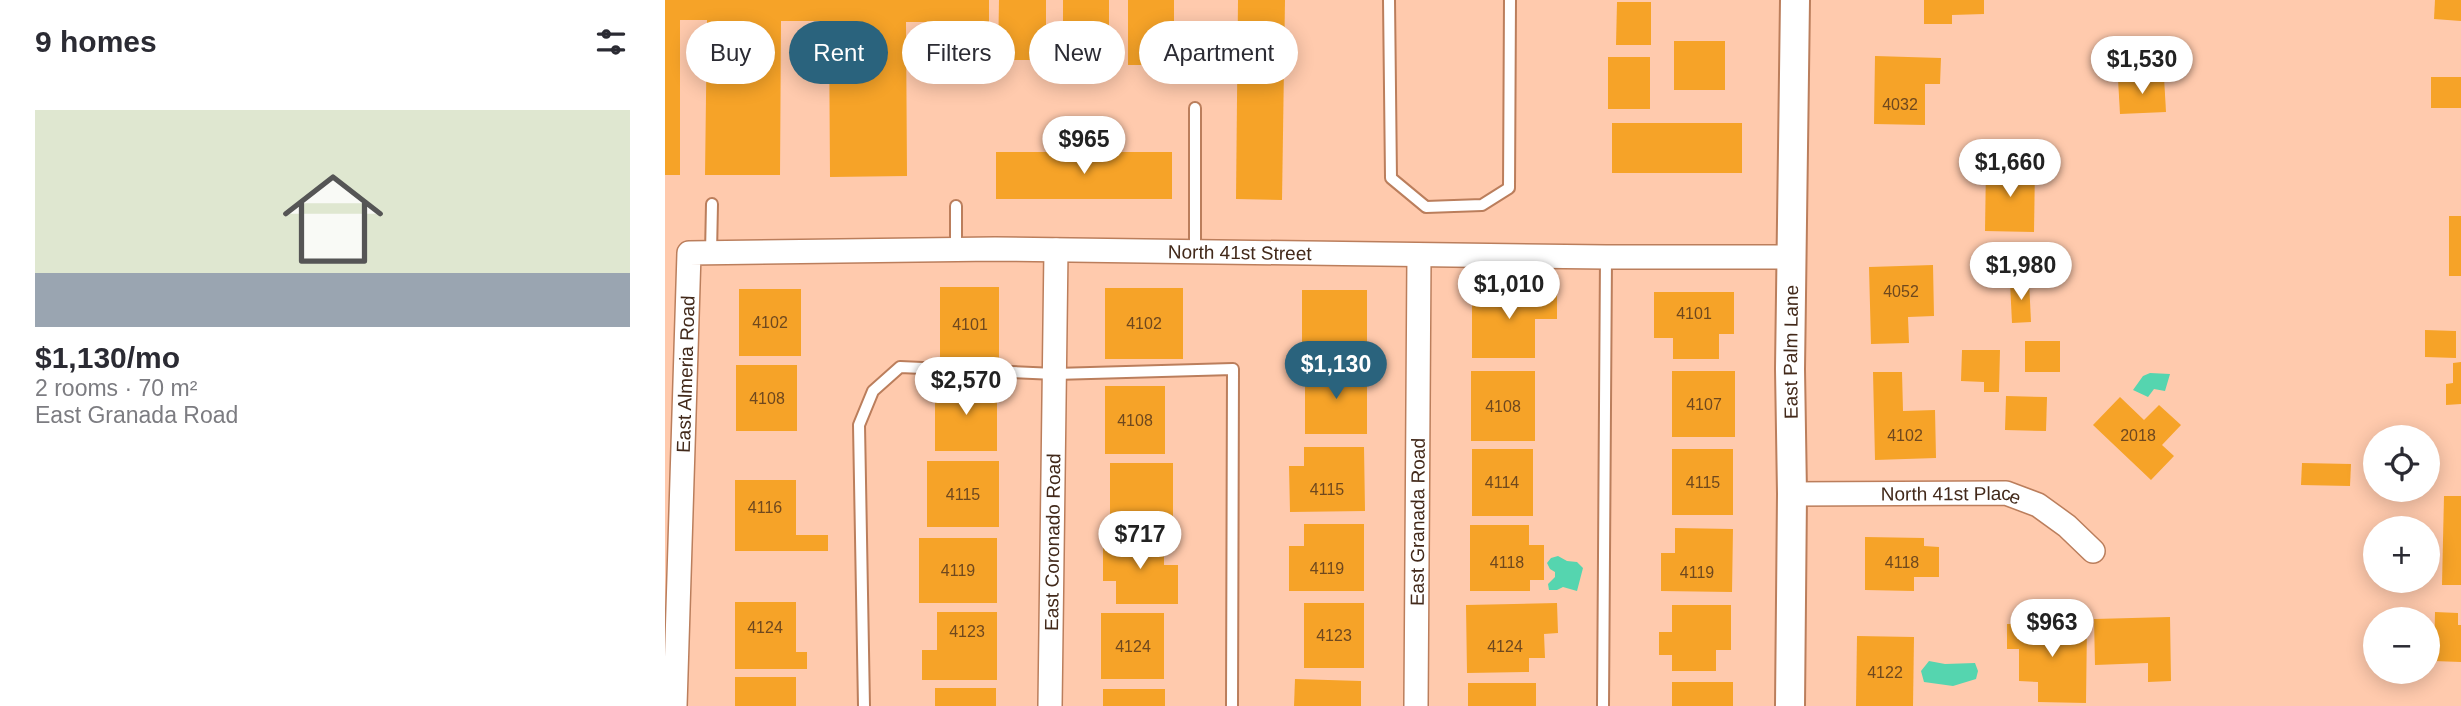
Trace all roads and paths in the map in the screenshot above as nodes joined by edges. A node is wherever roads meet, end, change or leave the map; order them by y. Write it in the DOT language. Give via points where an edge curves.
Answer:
graph roads {
  1 [pos="1389,0"];
  2 [pos="1510,0"];
  3 [pos="1795,0"];
  4 [pos="1195,108"];
  5 [pos="712,204"];
  6 [pos="955,206"];
  7 [pos="956,250"];
  8 [pos="1056,250"];
  9 [pos="1195,251"];
  10 [pos="700,253"];
  11 [pos="1419,255"];
  12 [pos="1606,257"];
  13 [pos="1793,257"];
  14 [pos="1055,374"];
  15 [pos="1792,494"];
  16 [pos="2093,551"];
  17 [pos="670,639"];
  18 [pos="675,706"];
  19 [pos="864,706"];
  20 [pos="1050,706"];
  21 [pos="1232,706"];
  22 [pos="1416,706"];
  23 [pos="1602,706"];
  24 [pos="1790,706"];
  1 -- 2 [label="lane" via="1391,178 1426,207 1482,205 1509,188"];
  3 -- 13 [label="street, East Palm Lane"];
  4 -- 9 [label="lane"];
  5 -- 10 [label="lane"];
  6 -- 7 [label="lane"];
  7 -- 8 [label="street, North 41st Street"];
  7 -- 10 [label="street, North 41st Street"];
  8 -- 9 [label="street, North 41st Street"];
  8 -- 14 [label="street, East Coronado Road"];
  9 -- 11 [label="street, North 41st Street"];
  10 -- 17 [label="street, East Almeria Road"];
  11 -- 12 [label="street, North 41st Street"];
  11 -- 22 [label="street, East Granada Road"];
  12 -- 13 [label="street, North 41st Street"];
  12 -- 23 [label="lane"];
  13 -- 15 [label="street, East Palm Lane"];
  14 -- 19 [label="lane" via="900,367 873,391 859,425"];
  14 -- 20 [label="street, East Coronado Road"];
  14 -- 21 [label="lane" via="1233,369"];
  15 -- 16 [label="street, North 41st Place" via="2006,493 2038,505"];
  15 -- 24 [label="street, East Palm Lane"];
  17 -- 18 [label="street, East Almeria Road"];
}
